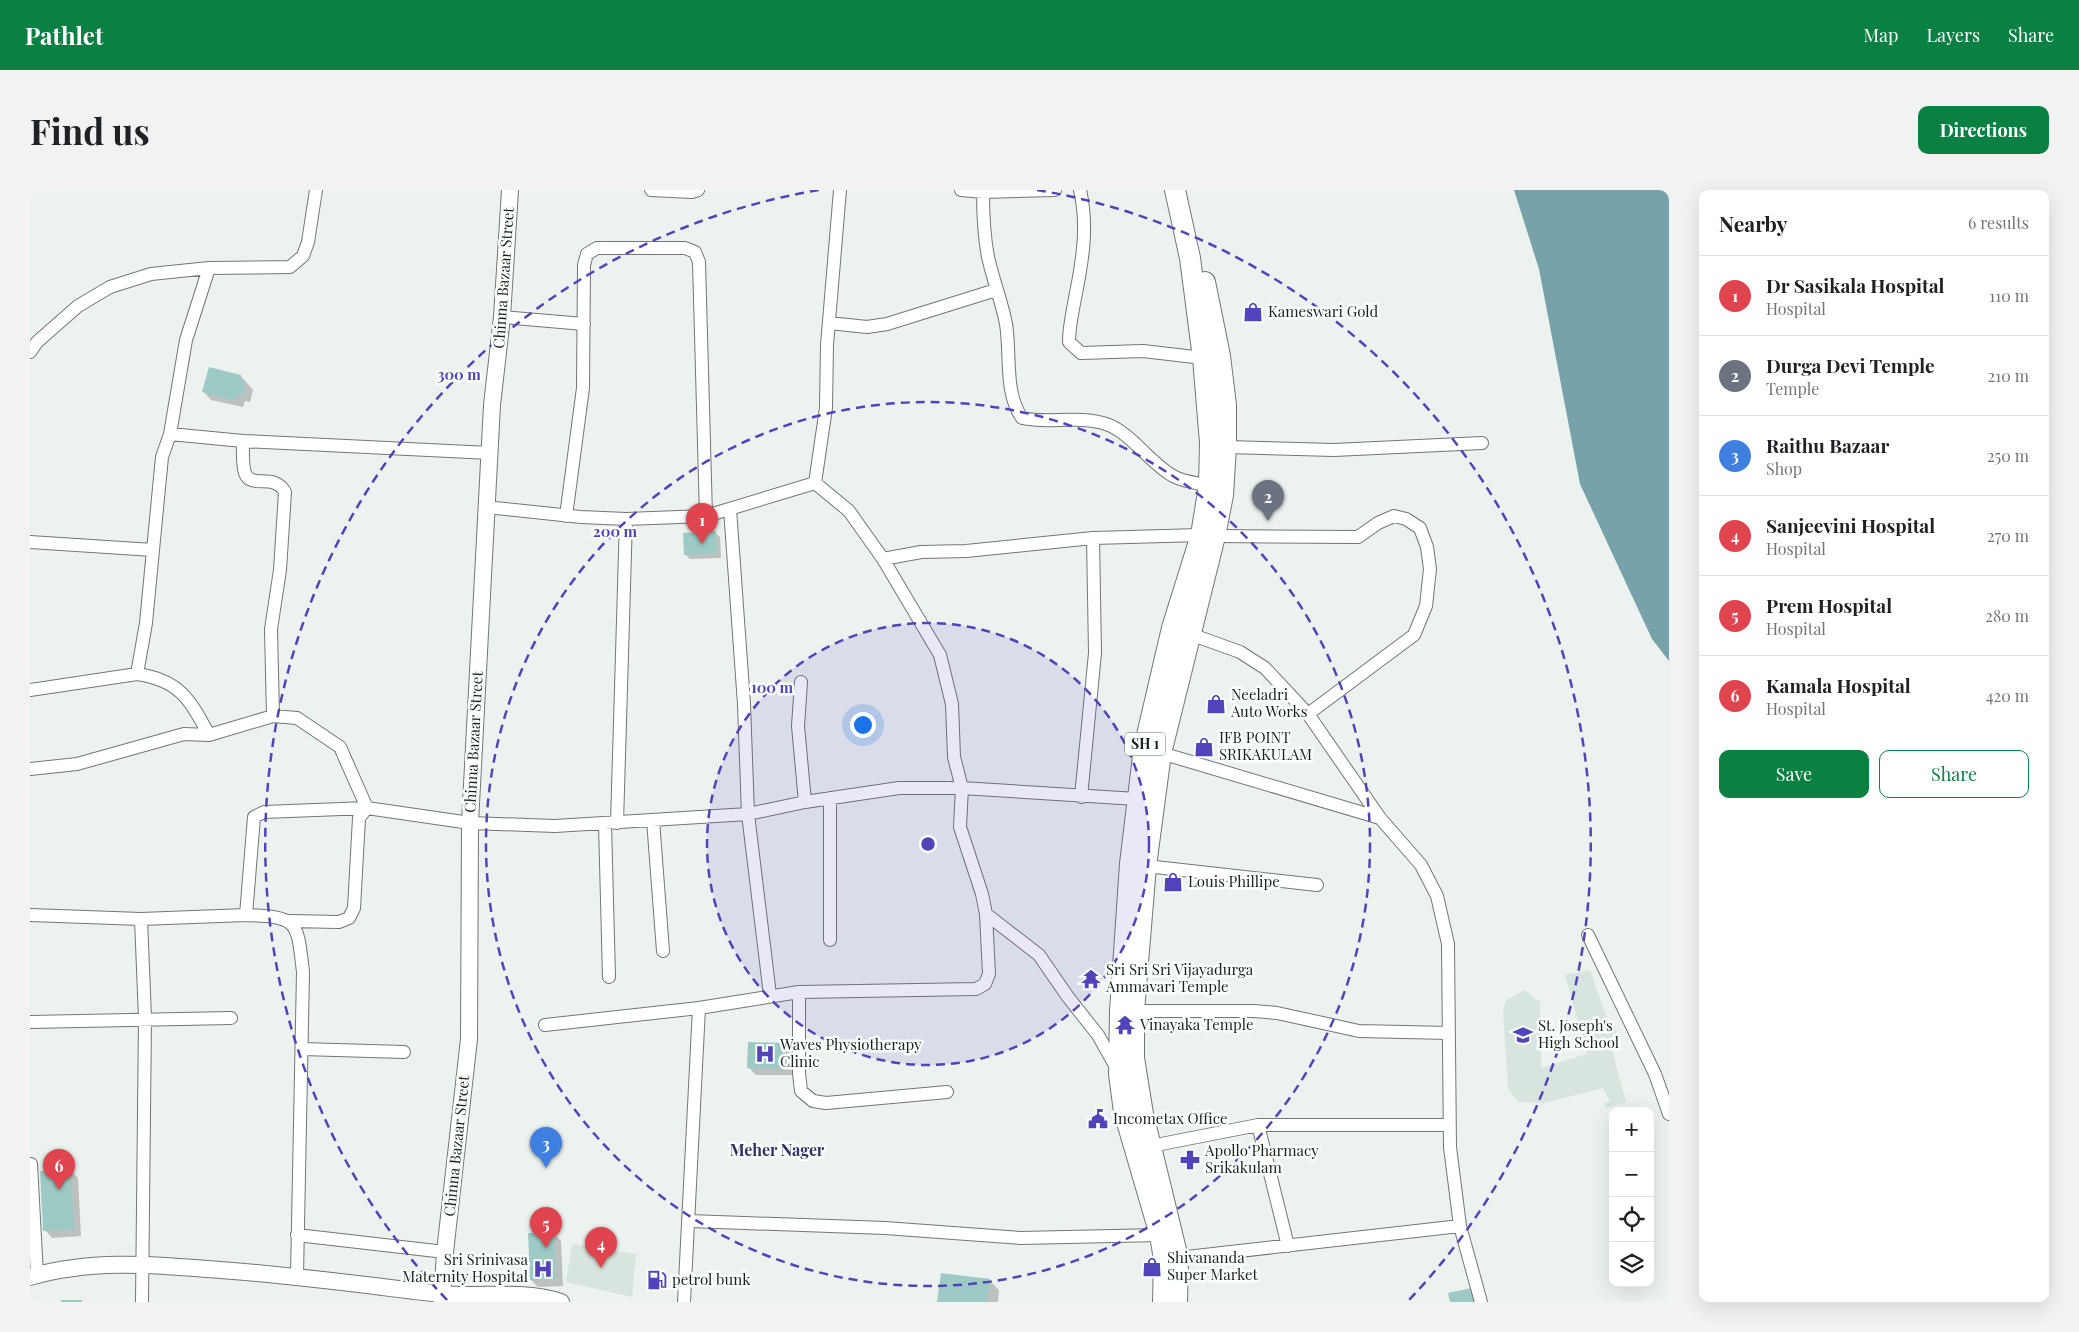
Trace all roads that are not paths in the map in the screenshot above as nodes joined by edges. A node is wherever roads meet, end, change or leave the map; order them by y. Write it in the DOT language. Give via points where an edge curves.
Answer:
graph roads {
  1 [pos="316,190"];
  2 [pos="510,190"];
  3 [pos="651,190"];
  4 [pos="698,190"];
  5 [pos="840,190"];
  6 [pos="961,190"];
  7 [pos="1055,190"];
  8 [pos="1080,190"];
  9 [pos="1175,190"];
  10 [pos="1186,190"];
  11 [pos="983,192"];
  12 [pos="209,268"];
  13 [pos="996,290"];
  14 [pos="502,317"];
  15 [pos="829,323"];
  16 [pos="584,324"];
  17 [pos="30,352"];
  18 [pos="1203,358"];
  19 [pos="170,434"];
  20 [pos="243,441"];
  21 [pos="1482,443"];
  22 [pos="1226,447"];
  23 [pos="490,453"];
  24 [pos="815,483"];
  25 [pos="1209,486"];
  26 [pos="486,507"];
  27 [pos="730,509"];
  28 [pos="566,516"];
  29 [pos="706,516"];
  30 [pos="626,519"];
  31 [pos="1208,536"];
  32 [pos="1093,538"];
  33 [pos="30,542"];
  34 [pos="153,550"];
  35 [pos="883,559"];
  36 [pos="1190,634"];
  37 [pos="137,674"];
  38 [pos="801,682"];
  39 [pos="30,690"];
  40 [pos="1308,714"];
  41 [pos="273,716"];
  42 [pos="209,735"];
  43 [pos="1160,753"];
  44 [pos="30,769"];
  45 [pos="962,788"];
  46 [pos="1081,797"];
  47 [pos="830,798"];
  48 [pos="1137,799"];
  49 [pos="805,802"];
  50 [pos="367,808"];
  51 [pos="748,814"];
  52 [pos="1380,818"];
  53 [pos="653,820"];
  54 [pos="470,823"];
  55 [pos="611,824"];
  56 [pos="1146,866"];
  57 [pos="1317,885"];
  58 [pos="986,914"];
  59 [pos="30,915"];
  60 [pos="246,915"];
  61 [pos="141,919"];
  62 [pos="290,921"];
  63 [pos="1588,935"];
  64 [pos="830,940"];
  65 [pos="663,951"];
  66 [pos="610,977"];
  67 [pos="799,992"];
  68 [pos="770,995"];
  69 [pos="699,1008"];
  70 [pos="1134,1011"];
  71 [pos="145,1018"];
  72 [pos="231,1018"];
  73 [pos="30,1022"];
  74 [pos="545,1025"];
  75 [pos="1449,1033"];
  76 [pos="302,1049"];
  77 [pos="404,1052"];
  78 [pos="1128,1076"];
  79 [pos="947,1092"];
  80 [pos="1669,1114"];
  81 [pos="1448,1125"];
  82 [pos="1258,1126"];
  83 [pos="1151,1146"];
  84 [pos="31,1164"];
  85 [pos="689,1221"];
  86 [pos="1460,1226"];
  87 [pos="298,1235"];
  88 [pos="1160,1235"];
  89 [pos="1288,1246"];
  90 [pos="445,1252"];
  91 [pos="1178,1258"];
  92 [pos="142,1264"];
  93 [pos="34,1276"];
  94 [pos="296,1276"];
  95 [pos="443,1298"];
  96 [pos="517,1298"];
  97 [pos="142,1302"];
  98 [pos="561,1302"];
  99 [pos="684,1302"];
  100 [pos="1163,1302"];
  101 [pos="1177,1302"];
  102 [pos="1481,1302"];
  1 -- 12 [label="street" via="308,242 303,256 290,267"];
  2 -- 14 [label="street, Chinna Bazaar Street"];
  3 -- 4 [label="street"];
  5 -- 15 [label="street"];
  6 -- 11 [label="street"];
  7 -- 11 [label="street"];
  8 -- 18 [label="street" via="1085,212 1083,257 1069,329 1070,342 1082,354 1142,351"];
  9 -- 18 [label="main road, SH 1" via="1190,258"];
  10 -- 22 [label="main road, SH 1" via="1220,356 1226,405"];
  11 -- 13 [label="street" via="983,224"];
  12 -- 17 [label="street" via="150,274 110,287 78,306"];
  12 -- 19 [label="street" via="186,340"];
  13 -- 15 [label="street" via="867,328"];
  13 -- 25 [label="street" via="1006,324 1016,409 1022,418 1089,420 1108,424 1176,478"];
  14 -- 16 [label="street"];
  14 -- 23 [label="street, Chinna Bazaar Street"];
  15 -- 24 [label="street" via="826,408"];
  16 -- 28 [label="street" via="583,388"];
  16 -- 29 [label="street" via="584,265 588,254 597,248 685,248 695,252 699,262"];
  18 -- 25 [label="main road, SH 1" via="1210,443"];
  19 -- 20 [label="street"];
  19 -- 34 [label="street" via="162,457"];
  20 -- 23 [label="street"];
  20 -- 41 [label="street" via="245,472 249,479 275,481 285,492 280,570 271,629"];
  21 -- 22 [label="street" via="1334,450"];
  22 -- 31 [label="main road, SH 1" via="1223,495"];
  23 -- 26 [label="street, Chinna Bazaar Street"];
  24 -- 27 [label="street"];
  24 -- 35 [label="street" via="849,510"];
  25 -- 31 [label="main road, SH 1"];
  26 -- 28 [label="street"];
  26 -- 54 [label="street, Chinna Bazaar Street"];
  27 -- 29 [label="street"];
  27 -- 51 [label="street"];
  28 -- 30 [label="street"];
  29 -- 30 [label="street"];
  30 -- 55 [label="street"];
  31 -- 32 [label="street"];
  31 -- 36 [label="main road, SH 1"];
  31 -- 40 [label="street" via="1358,537 1394,516 1420,528 1430,569 1426,606 1414,635"];
  31 -- 48 [label="main road, SH 1" via="1172,628 1144,748"];
  32 -- 35 [label="street" via="966,551 921,552"];
  32 -- 46 [label="street" via="1095,653"];
  33 -- 34 [label="street"];
  34 -- 37 [label="street"];
  35 -- 45 [label="street" via="940,655 952,704 954,757"];
  36 -- 40 [label="street" via="1240,652 1265,668"];
  36 -- 43 [label="main road, SH 1"];
  37 -- 39 [label="street"];
  37 -- 42 [label="street" via="166,680 182,692"];
  38 -- 49 [label="street" via="798,726"];
  40 -- 52 [label="street"];
  41 -- 42 [label="street"];
  41 -- 50 [label="street" via="297,718 340,747"];
  42 -- 44 [label="street" via="184,734 77,764"];
  43 -- 52 [label="street"];
  43 -- 56 [label="main road, SH 1"];
  45 -- 46 [label="street"];
  45 -- 47 [label="street" via="899,788"];
  45 -- 58 [label="street" via="960,826"];
  46 -- 48 [label="street"];
  47 -- 49 [label="street"];
  47 -- 64 [label="street"];
  48 -- 78 [label="main road, SH 1" via="1120,1011"];
  49 -- 51 [label="street"];
  50 -- 54 [label="street"];
  50 -- 60 [label="street" via="264,812 254,817"];
  50 -- 62 [label="street" via="359,818 354,908 349,918 339,922"];
  51 -- 53 [label="street"];
  51 -- 68 [label="street"];
  52 -- 75 [label="street" via="1421,865 1437,896 1448,944"];
  53 -- 55 [label="street"];
  53 -- 65 [label="street"];
  54 -- 55 [label="street"];
  54 -- 90 [label="street, Chinna Bazaar Street" via="469,1038"];
  55 -- 66 [label="street"];
  56 -- 57 [label="street"];
  56 -- 70 [label="main road, SH 1"];
  58 -- 67 [label="street" via="989,974 985,984 976,989"];
  58 -- 78 [label="street" via="1039,956"];
  59 -- 61 [label="street"];
  60 -- 61 [label="street"];
  60 -- 62 [label="street" via="279,916"];
  61 -- 71 [label="street"];
  62 -- 76 [label="street" via="298,932 304,972"];
  63 -- 80 [label="street" via="1655,1074"];
  67 -- 68 [label="street"];
  67 -- 79 [label="street" via="801,1091 813,1101 826,1103"];
  68 -- 69 [label="street"];
  69 -- 74 [label="street"];
  69 -- 85 [label="street"];
  70 -- 75 [label="street" via="1254,1011 1359,1031"];
  70 -- 78 [label="main road, SH 1" via="1134,1058"];
  71 -- 72 [label="street"];
  71 -- 73 [label="street"];
  71 -- 92 [label="street"];
  75 -- 81 [label="street"];
  76 -- 77 [label="street"];
  76 -- 87 [label="street"];
  78 -- 83 [label="main road, SH 1"];
  78 -- 88 [label="main road, SH 1" via="1124,1112"];
  81 -- 82 [label="street"];
  81 -- 86 [label="street"];
  82 -- 83 [label="street"];
  82 -- 89 [label="street"];
  83 -- 91 [label="main road, SH 1"];
  84 -- 93 [label="street"];
  85 -- 88 [label="street" via="885,1228 1020,1238"];
  85 -- 99 [label="street"];
  86 -- 89 [label="street"];
  86 -- 102 [label="street"];
  87 -- 90 [label="street"];
  87 -- 94 [label="street"];
  88 -- 100 [label="main road, SH 1" via="1164,1259"];
  89 -- 91 [label="street"];
  90 -- 95 [label="street, Chinna Bazaar Street"];
  91 -- 101 [label="main road, SH 1"];
  92 -- 93 [label="street" via="61,1269"];
  92 -- 94 [label="street"];
  92 -- 97 [label="street"];
  94 -- 95 [label="street"];
  95 -- 96 [label="street"];
  96 -- 98 [label="street" via="544,1297"];
}
